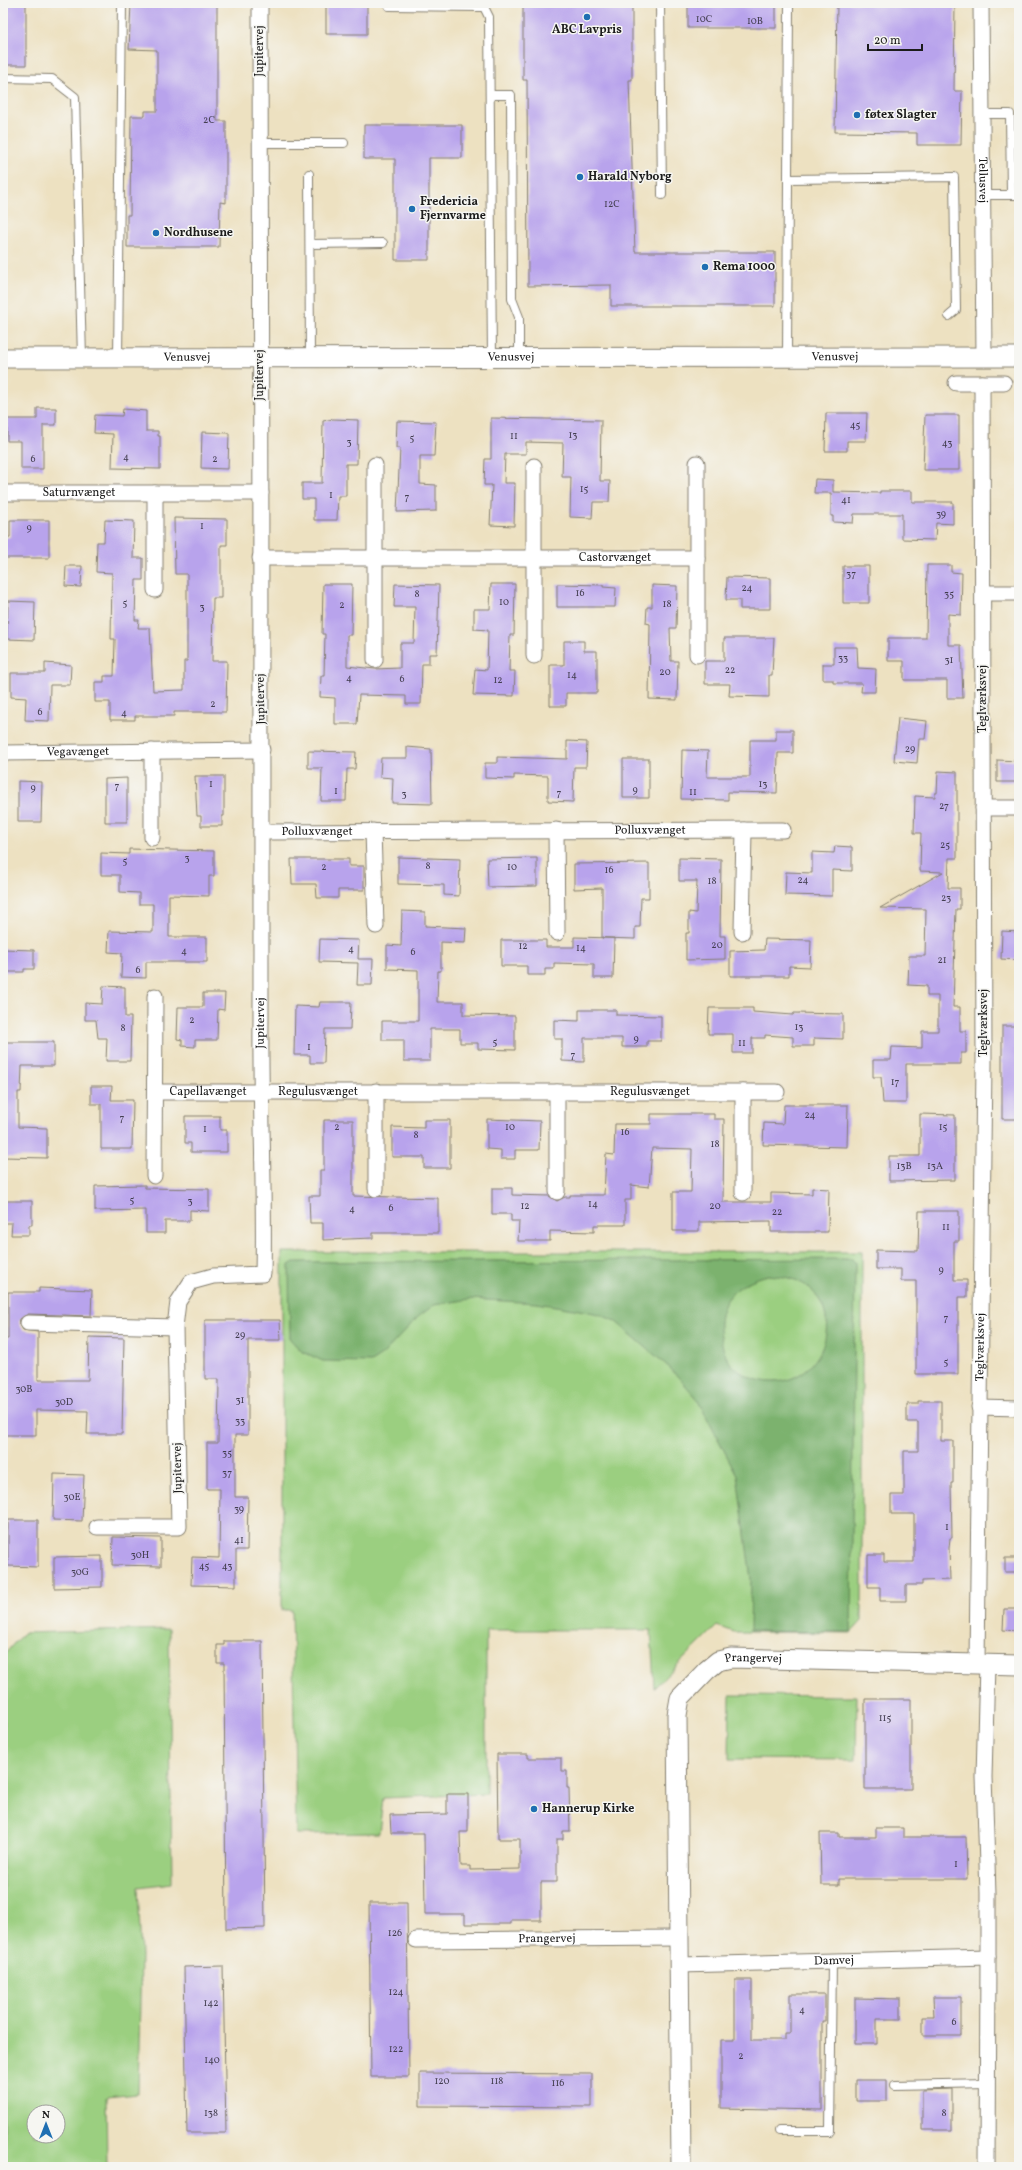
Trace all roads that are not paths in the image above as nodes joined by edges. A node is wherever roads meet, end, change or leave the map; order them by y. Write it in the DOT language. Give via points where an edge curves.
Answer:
graph roads {
  1 [pos="122,3"];
  2 [pos="260,3"];
  3 [pos="389,3"];
  4 [pos="660,3"];
  5 [pos="789,3"];
  6 [pos="981,3"];
  7 [pos="482,5"];
  8 [pos="3,78"];
  9 [pos="491,95"];
  10 [pos="982,114"];
  11 [pos="260,143"];
  12 [pos="344,143"];
  13 [pos="309,174"];
  14 [pos="788,179"];
  15 [pos="662,195"];
  16 [pos="983,195"];
  17 [pos="1015,195"];
  18 [pos="382,243"];
  19 [pos="310,244"];
  20 [pos="949,316"];
  21 [pos="519,357"];
  22 [pos="787,357"];
  23 [pos="984,357"];
  24 [pos="1019,357"];
  25 [pos="3,358"];
  26 [pos="82,358"];
  27 [pos="118,358"];
  28 [pos="260,358"];
  29 [pos="310,358"];
  30 [pos="492,358"];
  31 [pos="956,383"];
  32 [pos="982,383"];
  33 [pos="1004,383"];
  34 [pos="697,463"];
  35 [pos="375,465"];
  36 [pos="534,466"];
  37 [pos="3,493"];
  38 [pos="155,493"];
  39 [pos="261,493"];
  40 [pos="260,558"];
  41 [pos="375,558"];
  42 [pos="534,558"];
  43 [pos="697,558"];
  44 [pos="155,590"];
  45 [pos="984,593"];
  46 [pos="1019,593"];
  47 [pos="697,655"];
  48 [pos="534,656"];
  49 [pos="375,660"];
  50 [pos="262,750"];
  51 [pos="152,751"];
  52 [pos="3,753"];
  53 [pos="983,808"];
  54 [pos="1019,808"];
  55 [pos="556,830"];
  56 [pos="744,830"];
  57 [pos="783,830"];
  58 [pos="373,831"];
  59 [pos="262,832"];
  60 [pos="152,838"];
  61 [pos="376,926"];
  62 [pos="742,932"];
  63 [pos="557,933"];
  64 [pos="155,996"];
  65 [pos="260,1091"];
  66 [pos="376,1091"];
  67 [pos="155,1092"];
  68 [pos="557,1092"];
  69 [pos="743,1092"];
  70 [pos="777,1092"];
  71 [pos="154,1176"];
  72 [pos="376,1189"];
  73 [pos="557,1192"];
  74 [pos="743,1193"];
  75 [pos="28,1323"];
  76 [pos="176,1327"];
  77 [pos="979,1407"];
  78 [pos="1019,1408"];
  79 [pos="97,1527"];
  80 [pos="982,1663"];
  81 [pos="1019,1665"];
  82 [pos="679,1938"];
  83 [pos="416,1940"];
  84 [pos="988,1957"];
  85 [pos="832,1961"];
  86 [pos="680,1965"];
  87 [pos="988,2083"];
  88 [pos="895,2085"];
  89 [pos="779,2131"];
  90 [pos="681,2167"];
  91 [pos="987,2167"];
  1 -- 27 [label="lane"];
  2 -- 11 [label="street, Jupitervej"];
  3 -- 7 [label="lane" via="389,6"];
  4 -- 15 [label="lane"];
  5 -- 14 [label="lane"];
  6 -- 10 [label="street, Tellusvej"];
  7 -- 9 [label="lane" via="489,17"];
  8 -- 26 [label="lane" via="52,79 75,97"];
  9 -- 21 [label="lane" via="511,95 512,299 519,317"];
  9 -- 30 [label="lane"];
  10 -- 16 [label="street, Tellusvej"];
  10 -- 17 [label="lane" via="1010,114"];
  11 -- 12 [label="lane"];
  11 -- 28 [label="street, Jupitervej"];
  13 -- 19 [label="lane"];
  14 -- 20 [label="lane" via="954,177 956,310"];
  14 -- 22 [label="lane"];
  16 -- 17 [label="lane"];
  16 -- 23 [label="street, Tellusvej"];
  18 -- 19 [label="lane"];
  19 -- 29 [label="lane"];
  21 -- 22 [label="street, Venusvej"];
  21 -- 30 [label="street, Venusvej"];
  22 -- 23 [label="street, Venusvej"];
  23 -- 24 [label="street, Venusvej"];
  25 -- 26 [label="street, Venusvej"];
  26 -- 27 [label="street, Venusvej"];
  27 -- 28 [label="street, Venusvej"];
  28 -- 29 [label="street, Venusvej"];
  28 -- 39 [label="street, Jupitervej"];
  29 -- 30 [label="street, Venusvej"];
  31 -- 32 [label="street"];
  32 -- 33 [label="street"];
  32 -- 45 [label="street, Teglværksvej"];
  34 -- 43 [label="street"];
  35 -- 41 [label="street"];
  36 -- 42 [label="street"];
  37 -- 38 [label="street, Saturnvænget"];
  38 -- 39 [label="street, Saturnvænget"];
  38 -- 44 [label="street"];
  39 -- 40 [label="street, Jupitervej"];
  40 -- 41 [label="street, Castorvænget"];
  40 -- 50 [label="street, Jupitervej"];
  41 -- 42 [label="street, Castorvænget"];
  41 -- 49 [label="street"];
  42 -- 43 [label="street, Castorvænget"];
  42 -- 48 [label="street"];
  43 -- 47 [label="street"];
  45 -- 46 [label="street"];
  45 -- 53 [label="street, Teglværksvej"];
  50 -- 51 [label="street, Vegavænget"];
  50 -- 59 [label="street, Jupitervej"];
  51 -- 52 [label="street, Vegavænget"];
  51 -- 60 [label="street"];
  53 -- 54 [label="street"];
  53 -- 77 [label="street, Teglværksvej" via="984,1064"];
  55 -- 56 [label="street, Polluxvænget"];
  55 -- 58 [label="street, Polluxvænget"];
  55 -- 63 [label="street"];
  56 -- 57 [label="street, Polluxvænget"];
  56 -- 62 [label="street"];
  58 -- 59 [label="street, Polluxvænget"];
  58 -- 61 [label="street"];
  59 -- 65 [label="street, Jupitervej"];
  64 -- 67 [label="street, Capellavænget"];
  65 -- 66 [label="street, Regulusvænget"];
  65 -- 67 [label="street, Capellavænget"];
  65 -- 76 [label="street, Jupitervej" via="263,1274 213,1276 191,1282 178,1302"];
  66 -- 68 [label="street, Regulusvænget"];
  66 -- 72 [label="street, Regulusvænget"];
  67 -- 71 [label="street, Capellavænget"];
  68 -- 69 [label="street, Regulusvænget"];
  68 -- 73 [label="street"];
  69 -- 70 [label="street, Regulusvænget"];
  69 -- 74 [label="street"];
  75 -- 76 [label="street"];
  76 -- 79 [label="street, Jupitervej" via="179,1527"];
  77 -- 78 [label="street"];
  77 -- 80 [label="street, Teglværksvej"];
  80 -- 81 [label="street, Prangervej"];
  80 -- 82 [label="street, Prangervej" via="731,1658 718,1661 707,1670 680,1698 677,1715"];
  80 -- 84 [label="street"];
  82 -- 83 [label="street, Prangervej"];
  82 -- 86 [label="street, Prangervej"];
  84 -- 85 [label="street, Damvej"];
  84 -- 87 [label="street"];
  85 -- 86 [label="street, Damvej"];
  85 -- 89 [label="lane" via="830,2131"];
  86 -- 90 [label="street, Prangervej"];
  87 -- 88 [label="lane"];
  87 -- 91 [label="street"];
}
